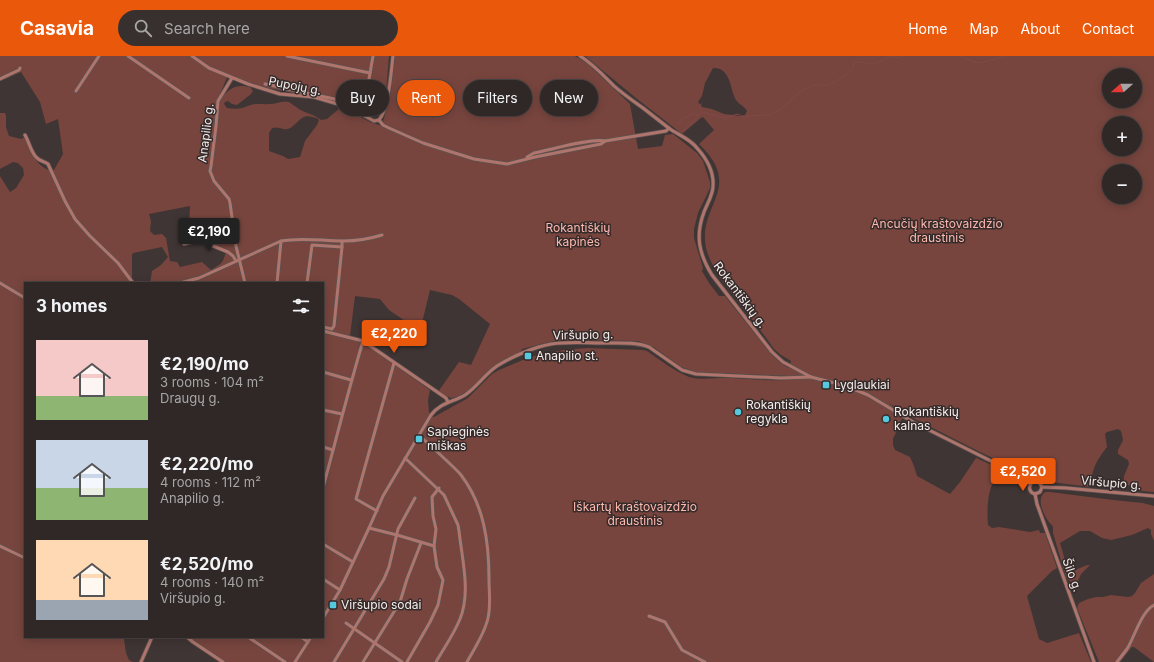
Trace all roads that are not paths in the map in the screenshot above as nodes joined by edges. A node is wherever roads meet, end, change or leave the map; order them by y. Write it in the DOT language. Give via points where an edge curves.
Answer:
graph roads {
  1 [pos="99,56"];
  2 [pos="128,56"];
  3 [pos="192,56"];
  4 [pos="287,56"];
  5 [pos="374,56"];
  6 [pos="393,56"];
  7 [pos="580,56"];
  8 [pos="20,68"];
  9 [pos="370,73"];
  10 [pos="232,78"];
  11 [pos="0,79"];
  12 [pos="265,84"];
  13 [pos="76,91"];
  14 [pos="189,98"];
  15 [pos="379,120"];
  16 [pos="669,128"];
  17 [pos="26,135"];
  18 [pos="382,235"];
  19 [pos="281,241"];
  20 [pos="342,241"];
  21 [pos="184,244"];
  22 [pos="342,247"];
  23 [pos="237,260"];
  24 [pos="132,282"];
  25 [pos="184,282"];
  26 [pos="245,282"];
  27 [pos="277,282"];
  28 [pos="307,282"];
  29 [pos="0,283"];
  30 [pos="24,297"];
  31 [pos="324,327"];
  32 [pos="324,331"];
  33 [pos="363,341"];
  34 [pos="394,363"];
  35 [pos="324,372"];
  36 [pos="811,377"];
  37 [pos="351,380"];
  38 [pos="827,381"];
  39 [pos="448,402"];
  40 [pos="324,410"];
  41 [pos="342,414"];
  42 [pos="419,436"];
  43 [pos="324,447"];
  44 [pos="334,450"];
  45 [pos="405,458"];
  46 [pos="324,481"];
  47 [pos="1031,483"];
  48 [pos="1042,487"];
  49 [pos="439,488"];
  50 [pos="1035,494"];
  51 [pos="1154,496"];
  52 [pos="415,498"];
  53 [pos="377,511"];
  54 [pos="369,528"];
  55 [pos="397,535"];
  56 [pos="421,543"];
  57 [pos="324,545"];
  58 [pos="0,546"];
  59 [pos="434,546"];
  60 [pos="24,558"];
  61 [pos="353,562"];
  62 [pos="324,580"];
  63 [pos="340,590"];
  64 [pos="1154,605"];
  65 [pos="324,616"];
  66 [pos="649,616"];
  67 [pos="346,624"];
  68 [pos="354,629"];
  69 [pos="152,638"];
  70 [pos="188,638"];
  71 [pos="249,638"];
  72 [pos="302,638"];
  73 [pos="310,638"];
  74 [pos="308,642"];
  75 [pos="374,643"];
  76 [pos="141,662"];
  77 [pos="223,662"];
  78 [pos="285,662"];
  79 [pos="295,662"];
  80 [pos="334,662"];
  81 [pos="363,662"];
  82 [pos="402,662"];
  83 [pos="407,662"];
  84 [pos="436,662"];
  85 [pos="467,662"];
  86 [pos="705,662"];
  87 [pos="1094,662"];
  88 [pos="1117,662"];
  1 -- 13 [label="street"];
  2 -- 14 [label="street"];
  3 -- 10 [label="street, Pupojų g." via="209,68"];
  4 -- 9 [label="street"];
  5 -- 9 [label="street"];
  6 -- 15 [label="street" via="388,95"];
  7 -- 16 [label="street, Rokantiškių g."];
  8 -- 11 [label="street"];
  9 -- 12 [label="street" via="365,102 362,105"];
  10 -- 15 [label="street, Pupojų g." via="280,94 314,97 348,108 374,121"];
  10 -- 23 [label="street, Anapilio g." via="218,101 210,171 214,181 229,200"];
  15 -- 16 [label="street, Pupojų g." via="383,125 417,141 474,159 507,164 602,144 605,141 666,131"];
  16 -- 36 [label="street, Rokantiškių g." via="696,146 711,170 714,185 698,238 708,268 772,352 782,362"];
  17 -- 24 [label="street" via="36,158 48,164 75,219 118,263"];
  18 -- 20 [label="street"];
  19 -- 20 [label="street"];
  19 -- 23 [label="street"];
  19 -- 27 [label="street"];
  20 -- 22 [label="street"];
  21 -- 23 [label="street" via="199,240 228,252"];
  22 -- 28 [label="street" via="312,245"];
  22 -- 31 [label="street" via="334,326 332,329"];
  23 -- 25 [label="street" via="199,278"];
  23 -- 26 [label="street, Anapilio g."];
  29 -- 30 [label="street"];
  32 -- 33 [label="street"];
  33 -- 34 [label="street"];
  33 -- 37 [label="street"];
  34 -- 39 [label="street" via="446,398"];
  34 -- 53 [label="street" via="356,499"];
  35 -- 37 [label="street"];
  36 -- 38 [label="street, Rokantiškių g."];
  36 -- 39 [label="street, Viršupio g." via="696,374 682,370 644,345 550,344 504,362 469,392"];
  37 -- 41 [label="street"];
  38 -- 47 [label="street, Viršupio g." via="868,394 913,422"];
  39 -- 42 [label="street, Viršupio g." via="431,415"];
  40 -- 41 [label="street"];
  41 -- 44 [label="street"];
  42 -- 45 [label="street, Viršupio g."];
  42 -- 85 [label="street" via="461,474 483,518 488,555 489,612 483,632"];
  43 -- 44 [label="street"];
  44 -- 46 [label="street"];
  45 -- 49 [label="street"];
  45 -- 53 [label="street, Viršupio g."];
  47 -- 48 [label="street, Viršupio g." via="1039,482"];
  47 -- 50 [label="street" via="1030,490"];
  48 -- 50 [label="street" via="1040,492"];
  48 -- 51 [label="street, Viršupio g."];
  49 -- 59 [label="street" via="432,496 436,528"];
  49 -- 84 [label="street" via="458,524 465,589 460,619"];
  50 -- 87 [label="street, Šilo g."];
  52 -- 55 [label="street"];
  53 -- 54 [label="street, Viršupio g."];
  54 -- 55 [label="street"];
  54 -- 61 [label="street, Viršupio g."];
  55 -- 56 [label="street"];
  55 -- 68 [label="street" via="384,579"];
  56 -- 59 [label="street"];
  56 -- 75 [label="street" via="400,602"];
  57 -- 61 [label="street"];
  58 -- 60 [label="street"];
  59 -- 83 [label="street" via="437,567 443,580 438,605"];
  61 -- 63 [label="street, Viršupio g."];
  62 -- 63 [label="street"];
  63 -- 65 [label="street, Viršupio g."];
  64 -- 88 [label="street" via="1146,613"];
  66 -- 86 [label="street" via="665,622 682,650"];
  67 -- 68 [label="street"];
  68 -- 75 [label="street"];
  68 -- 80 [label="street"];
  69 -- 76 [label="street"];
  70 -- 77 [label="street"];
  71 -- 78 [label="street"];
  72 -- 74 [label="street"];
  73 -- 74 [label="street"];
  74 -- 79 [label="street"];
  75 -- 81 [label="street"];
  75 -- 82 [label="street"];
}
